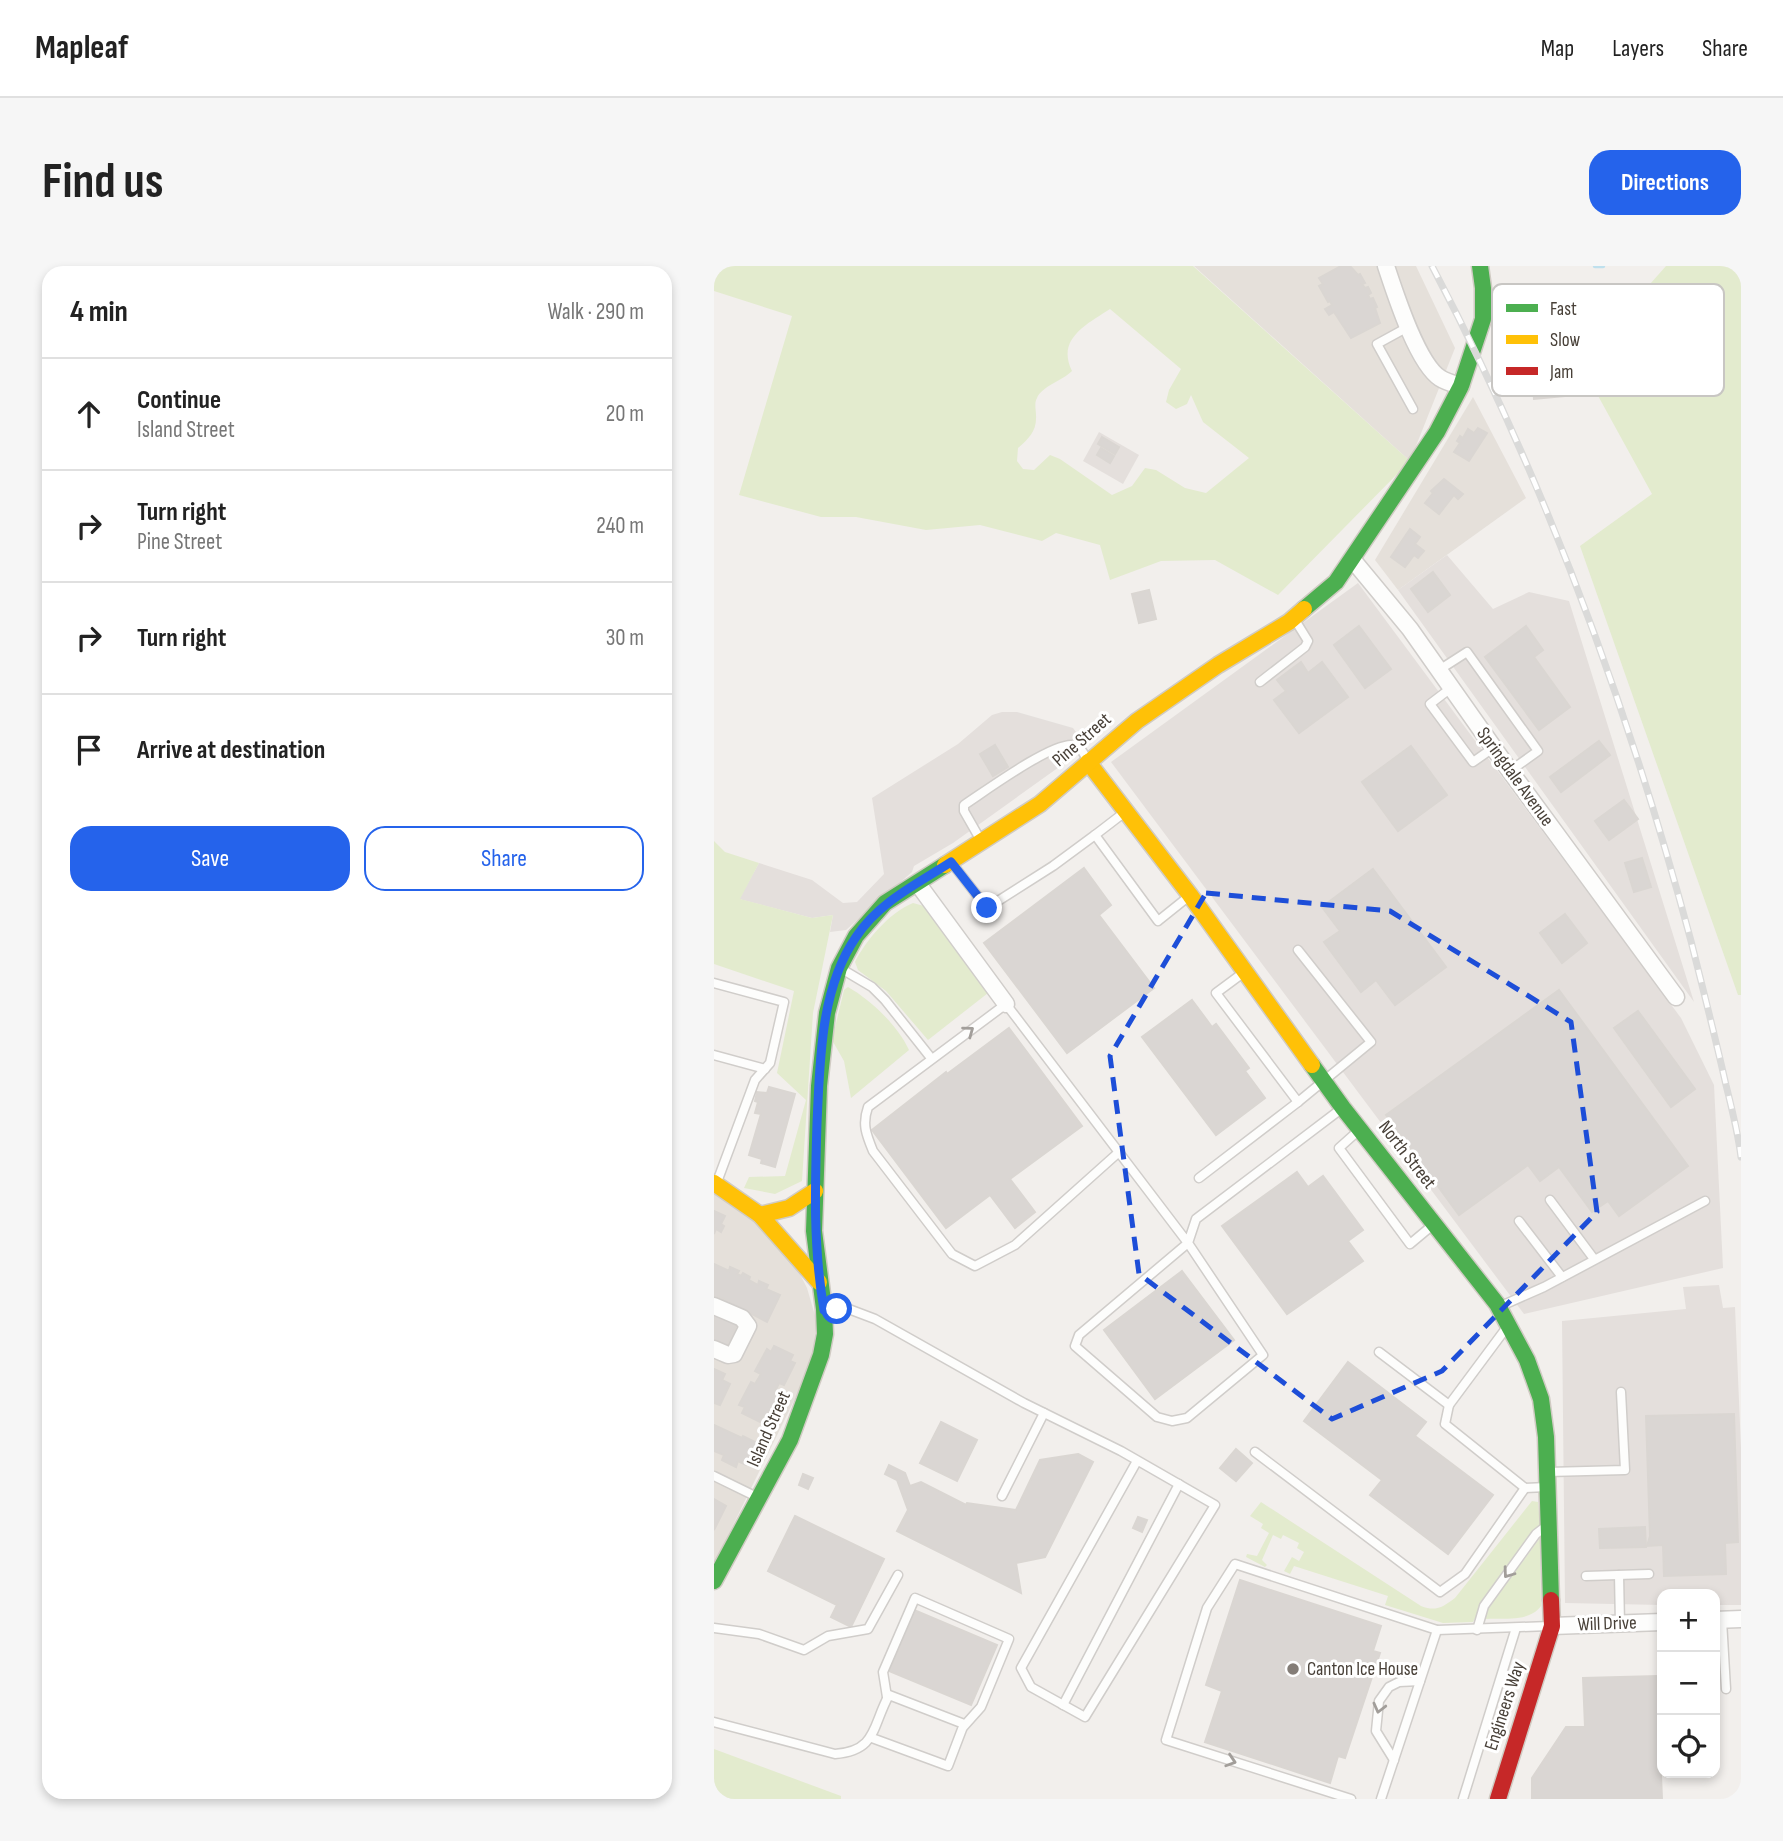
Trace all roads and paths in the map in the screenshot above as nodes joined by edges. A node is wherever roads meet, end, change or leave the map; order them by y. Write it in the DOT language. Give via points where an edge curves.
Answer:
graph roads {
  1 [pos="1386,266"];
  2 [pos="1480,266"];
  3 [pos="1408,327"];
  4 [pos="1461,386"];
  5 [pos="1413,409"];
  6 [pos="1352,559"];
  7 [pos="1294,618"];
  8 [pos="1439,670"];
  9 [pos="1260,681"];
  10 [pos="1451,688"];
  11 [pos="1494,748"];
  12 [pos="1088,762"];
  13 [pos="1510,771"];
  14 [pos="1127,811"];
  15 [pos="1095,835"];
  16 [pos="982,842"];
  17 [pos="951,862"];
  18 [pos="918,884"];
  19 [pos="1191,895"];
  20 [pos="1298,950"];
  21 [pos="839,968"];
  22 [pos="1245,971"];
  23 [pos="714,984"];
  24 [pos="1675,997"];
  25 [pos="1006,1004"];
  26 [pos="714,1055"];
  27 [pos="931,1058"];
  28 [pos="765,1069"];
  29 [pos="1324,1082"];
  30 [pos="1298,1102"];
  31 [pos="1343,1108"];
  32 [pos="1360,1129"];
  33 [pos="1119,1153"];
  34 [pos="1199,1178"];
  35 [pos="715,1184"];
  36 [pos="815,1191"];
  37 [pos="1550,1200"];
  38 [pos="1705,1202"];
  39 [pos="760,1215"];
  40 [pos="1519,1221"];
  41 [pos="1434,1224"];
  42 [pos="1188,1242"];
  43 [pos="1594,1259"];
  44 [pos="1562,1277"];
  45 [pos="819,1282"];
  46 [pos="714,1306"];
  47 [pos="1498,1307"];
  48 [pos="824,1310"];
  49 [pos="1508,1324"];
  50 [pos="714,1349"];
  51 [pos="1379,1352"];
  52 [pos="1621,1392"];
  53 [pos="1449,1405"];
  54 [pos="1044,1413"];
  55 [pos="1255,1452"];
  56 [pos="1137,1461"];
  57 [pos="714,1476"];
  58 [pos="1549,1480"];
  59 [pos="1178,1484"];
  60 [pos="1525,1488"];
  61 [pos="1002,1496"];
  62 [pos="760,1498"];
  63 [pos="1550,1523"];
  64 [pos="898,1574"];
  65 [pos="1649,1574"];
  66 [pos="1619,1575"];
  67 [pos="1586,1576"];
  68 [pos="714,1581"];
  69 [pos="1741,1619"];
  70 [pos="1720,1620"];
  71 [pos="1657,1622"];
  72 [pos="1620,1623"];
  73 [pos="1552,1626"];
  74 [pos="714,1628"];
  75 [pos="1516,1628"];
  76 [pos="1437,1630"];
  77 [pos="1477,1630"];
  78 [pos="1720,1637"];
  79 [pos="1420,1681"];
  80 [pos="1726,1689"];
  81 [pos="887,1697"];
  82 [pos="1063,1705"];
  83 [pos="714,1722"];
  84 [pos="964,1726"];
  85 [pos="872,1738"];
  86 [pos="1394,1759"];
  87 [pos="1351,1799"];
  88 [pos="1381,1799"];
  89 [pos="1463,1799"];
  90 [pos="1498,1799"];
  1 -- 3 [label="street"];
  2 -- 4 [label="street, Pine Street" via="1483,319"];
  3 -- 4 [label="street" via="1439,378"];
  3 -- 5 [label="lane" via="1377,344"];
  4 -- 6 [label="street, Pine Street" via="1437,432"];
  6 -- 7 [label="street, Pine Street" via="1336,582"];
  6 -- 8 [label="street, Springdale Avenue"];
  7 -- 9 [label="lane" via="1308,641 1306,647"];
  7 -- 12 [label="street, Pine Street" via="1137,720"];
  8 -- 10 [label="street, Springdale Avenue"];
  8 -- 13 [label="lane" via="1467,652 1538,751"];
  10 -- 11 [label="street, Springdale Avenue"];
  10 -- 11 [label="lane" via="1430,704 1473,762"];
  11 -- 13 [label="street, Springdale Avenue"];
  12 -- 14 [label="street, North Street"];
  12 -- 16 [label="street, Pine Street" via="1040,804"];
  12 -- 16 [label="lane" via="1074,745 1051,750 964,805"];
  13 -- 24 [label="street, Springdale Avenue"];
  14 -- 15 [label="lane"];
  14 -- 19 [label="street, North Street"];
  15 -- 17 [label="lane" via="987,908"];
  15 -- 19 [label="lane" via="1158,921"];
  16 -- 17 [label="street, Pine Street"];
  17 -- 18 [label="street, Pine Street"];
  18 -- 21 [label="street, Pine Street" via="886,902 856,936"];
  18 -- 25 [label="street"];
  19 -- 22 [label="street, North Street"];
  20 -- 29 [label="lane" via="1371,1042"];
  21 -- 27 [label="lane" via="872,987"];
  21 -- 36 [label="street, Pine Street" via="819,1086"];
  22 -- 29 [label="street, North Street"];
  22 -- 30 [label="lane" via="1216,993"];
  23 -- 28 [label="lane" via="785,1003"];
  27 -- 25 [label="lane, one-way"];
  25 -- 33 [label="lane"];
  26 -- 28 [label="lane"];
  27 -- 33 [label="lane" via="868,1107 865,1132 873,1151 952,1254 975,1266 1015,1245"];
  28 -- 35 [label="lane" via="755,1080"];
  29 -- 30 [label="lane"];
  29 -- 31 [label="street, North Street"];
  30 -- 34 [label="lane"];
  31 -- 32 [label="street, North Street"];
  31 -- 42 [label="lane" via="1196,1219"];
  32 -- 41 [label="street, North Street"];
  32 -- 41 [label="lane" via="1339,1148 1410,1244"];
  33 -- 42 [label="lane"];
  35 -- 39 [label="street"];
  36 -- 39 [label="street" via="784,1212"];
  36 -- 45 [label="street, Pine Street"];
  37 -- 43 [label="lane"];
  38 -- 43 [label="lane"];
  39 -- 45 [label="street"];
  40 -- 44 [label="lane"];
  41 -- 47 [label="street, North Street"];
  42 -- 42 [label="lane" via="1079,1335 1075,1346 1157,1417 1172,1421 1187,1419 1263,1355"];
  43 -- 44 [label="lane"];
  44 -- 47 [label="lane"];
  45 -- 48 [label="street, Island Street"];
  46 -- 50 [label="street" via="742,1318 748,1326 734,1354"];
  47 -- 49 [label="street, North Street"];
  48 -- 54 [label="lane" via="846,1308 875,1320"];
  48 -- 62 [label="street, Island Street" via="825,1334 815,1376 790,1440"];
  49 -- 53 [label="lane"];
  49 -- 58 [label="street, North Street" via="1541,1399"];
  51 -- 53 [label="lane"];
  52 -- 58 [label="lane" via="1625,1470"];
  53 -- 60 [label="lane" via="1445,1424"];
  54 -- 56 [label="lane"];
  54 -- 61 [label="lane"];
  55 -- 60 [label="lane" via="1440,1592 1465,1574"];
  56 -- 59 [label="lane"];
  56 -- 82 [label="lane" via="1021,1668 1031,1687"];
  57 -- 62 [label="lane"];
  58 -- 60 [label="lane"];
  58 -- 63 [label="street, North Street"];
  59 -- 82 [label="lane"];
  59 -- 82 [label="lane" via="1214,1505 1085,1717"];
  62 -- 68 [label="street, Island Street"];
  63 -- 73 [label="street, North Street"];
  63 -- 77 [label="lane, one-way" via="1536,1534 1484,1606"];
  64 -- 74 [label="lane" via="868,1629 828,1636 804,1650 759,1634"];
  65 -- 66 [label="lane"];
  66 -- 67 [label="lane"];
  66 -- 72 [label="lane"];
  69 -- 70 [label="street"];
  71 -- 72 [label="street, Will Drive"];
  72 -- 73 [label="street, Will Drive"];
  73 -- 75 [label="lane"];
  73 -- 90 [label="street, Engineers Way"];
  75 -- 77 [label="lane"];
  75 -- 89 [label="lane"];
  76 -- 77 [label="lane"];
  76 -- 79 [label="lane"];
  76 -- 87 [label="lane, one-way" via="1235,1564 1207,1608 1166,1740"];
  78 -- 80 [label="lane"];
  79 -- 86 [label="lane"];
  79 -- 86 [label="lane, one-way" via="1399,1682 1379,1701 1376,1731"];
  81 -- 84 [label="lane"];
  81 -- 84 [label="lane" via="883,1672 915,1598 1009,1639 981,1706"];
  81 -- 85 [label="lane"];
  83 -- 85 [label="lane" via="835,1754 851,1753"];
  84 -- 85 [label="lane" via="948,1766"];
  86 -- 88 [label="lane"];
}
